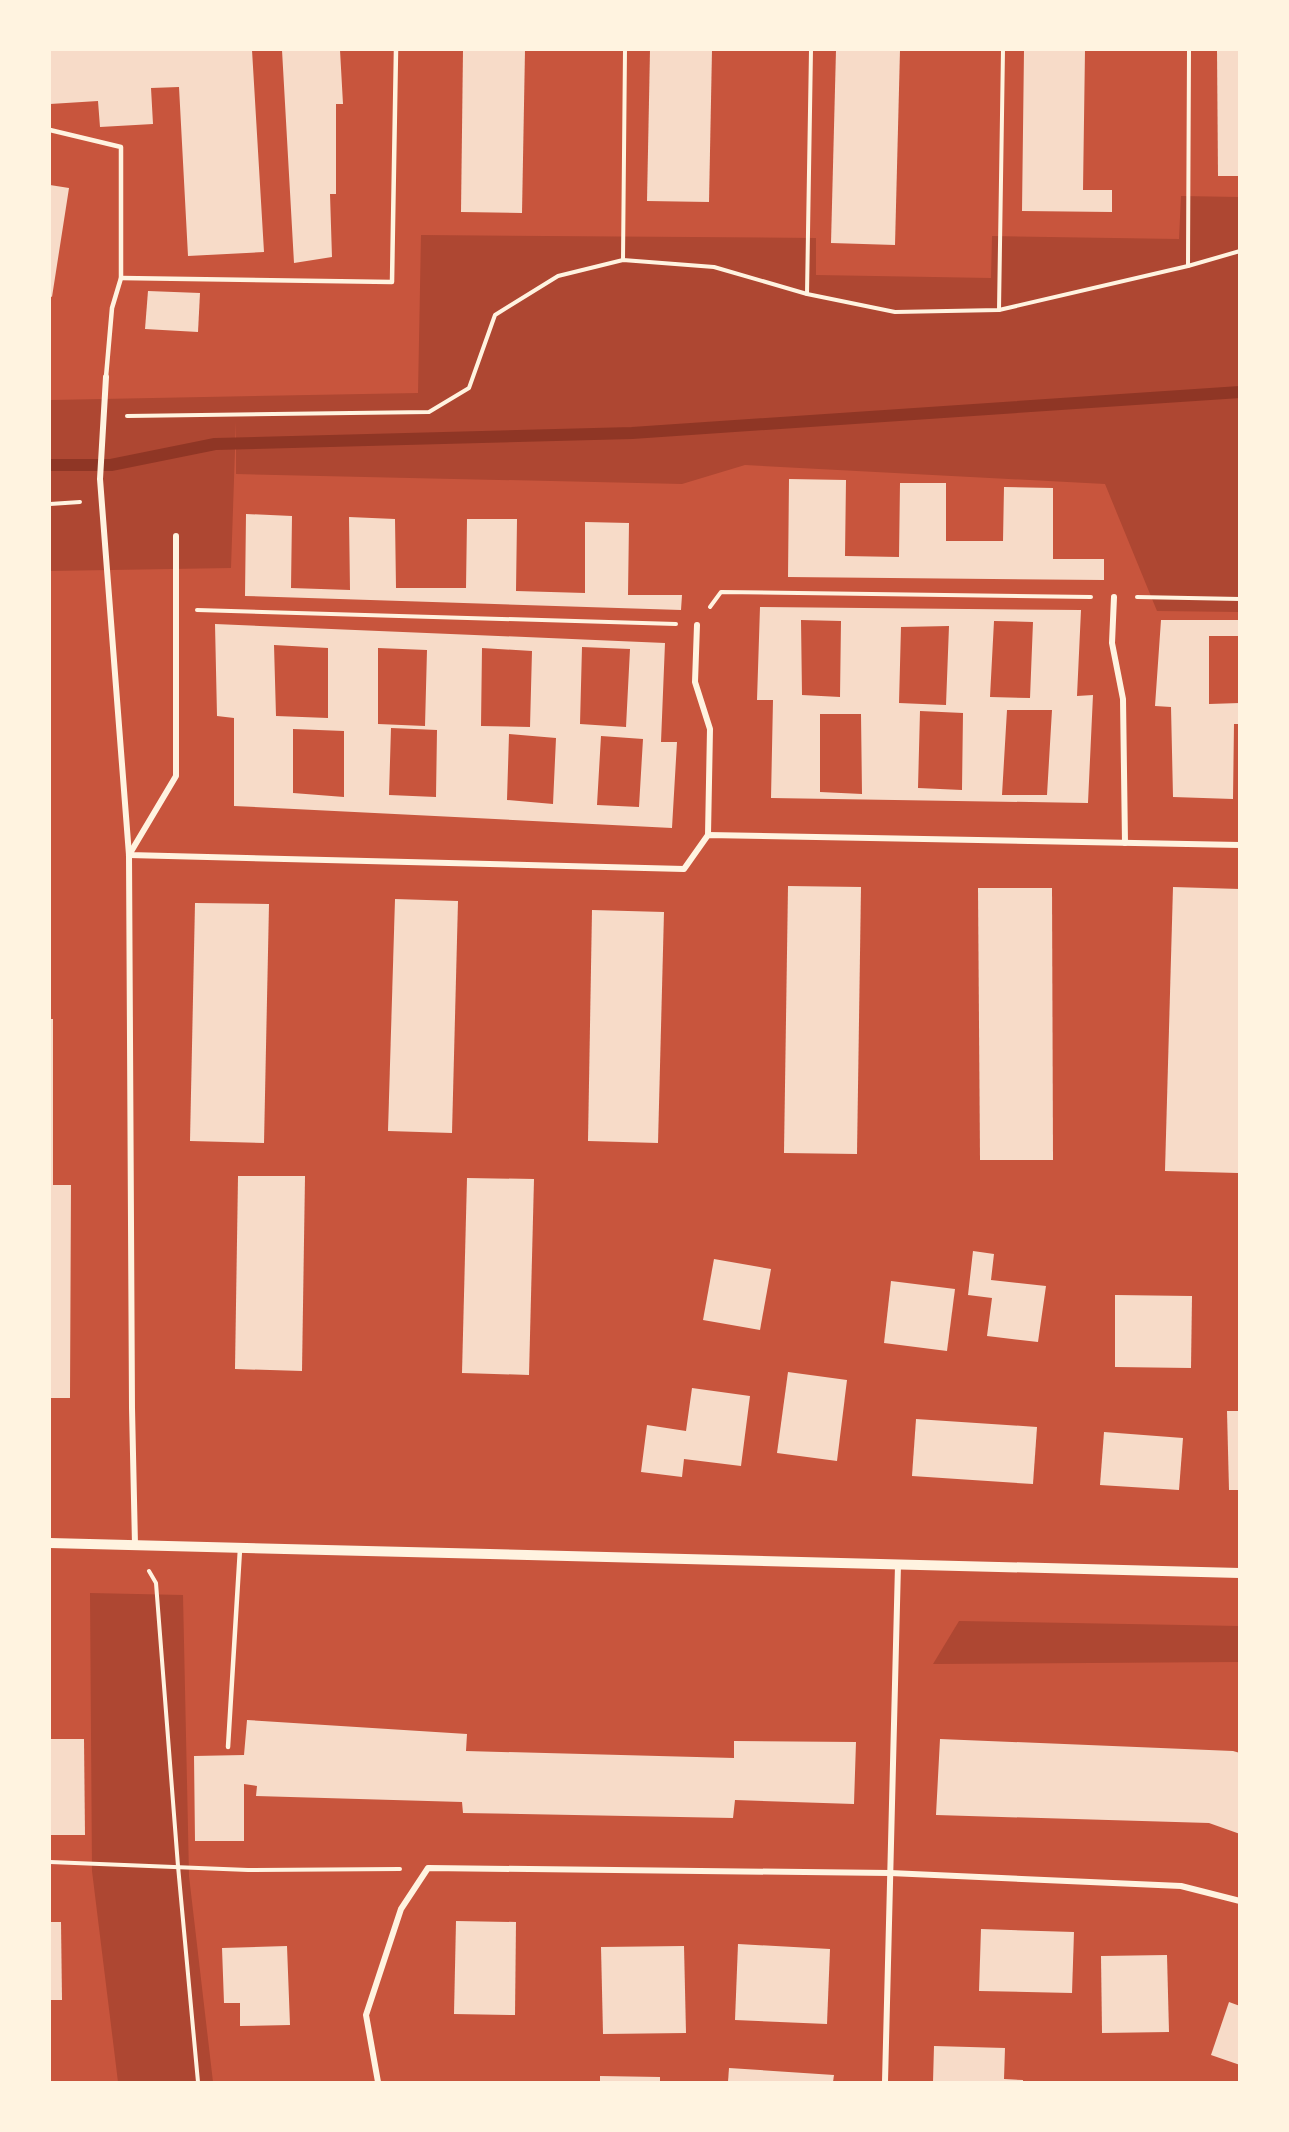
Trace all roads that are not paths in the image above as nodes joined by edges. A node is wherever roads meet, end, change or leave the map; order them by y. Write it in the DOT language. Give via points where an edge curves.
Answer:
graph roads {
  1 [pos="396,50"];
  2 [pos="50,130"];
  3 [pos="121,278"];
  4 [pos="106,377"];
  5 [pos="176,536"];
  6 [pos="1114,597"];
  7 [pos="697,625"];
  8 [pos="708,835"];
  9 [pos="1125,843"];
  10 [pos="1239,845"];
  11 [pos="129,855"];
  12 [pos="50,1543"];
  13 [pos="135,1545"];
  14 [pos="240,1548"];
  15 [pos="898,1565"];
  16 [pos="1239,1573"];
  17 [pos="228,1747"];
  18 [pos="890,1873"];
  19 [pos="1239,1901"];
  20 [pos="378,2082"];
  21 [pos="885,2082"];
  1 -- 3 [label="lane" via="392,282"];
  2 -- 3 [label="lane" via="121,147"];
  3 -- 4 [label="lane" via="112,308"];
  4 -- 11 [label="street" via="100,479"];
  5 -- 11 [label="street" via="176,776"];
  6 -- 9 [label="street" via="1112,643 1123,699"];
  7 -- 8 [label="street" via="695,682 710,729"];
  8 -- 9 [label="street"];
  8 -- 11 [label="street" via="684,869"];
  9 -- 10 [label="street"];
  11 -- 13 [label="street"];
  12 -- 13 [label="street"];
  13 -- 14 [label="street"];
  14 -- 15 [label="street"];
  14 -- 17 [label="lane"];
  15 -- 16 [label="street"];
  15 -- 18 [label="street"];
  18 -- 19 [label="street" via="1181,1886"];
  18 -- 20 [label="street" via="428,1868 401,1909 366,2015"];
  18 -- 21 [label="street"];
}
